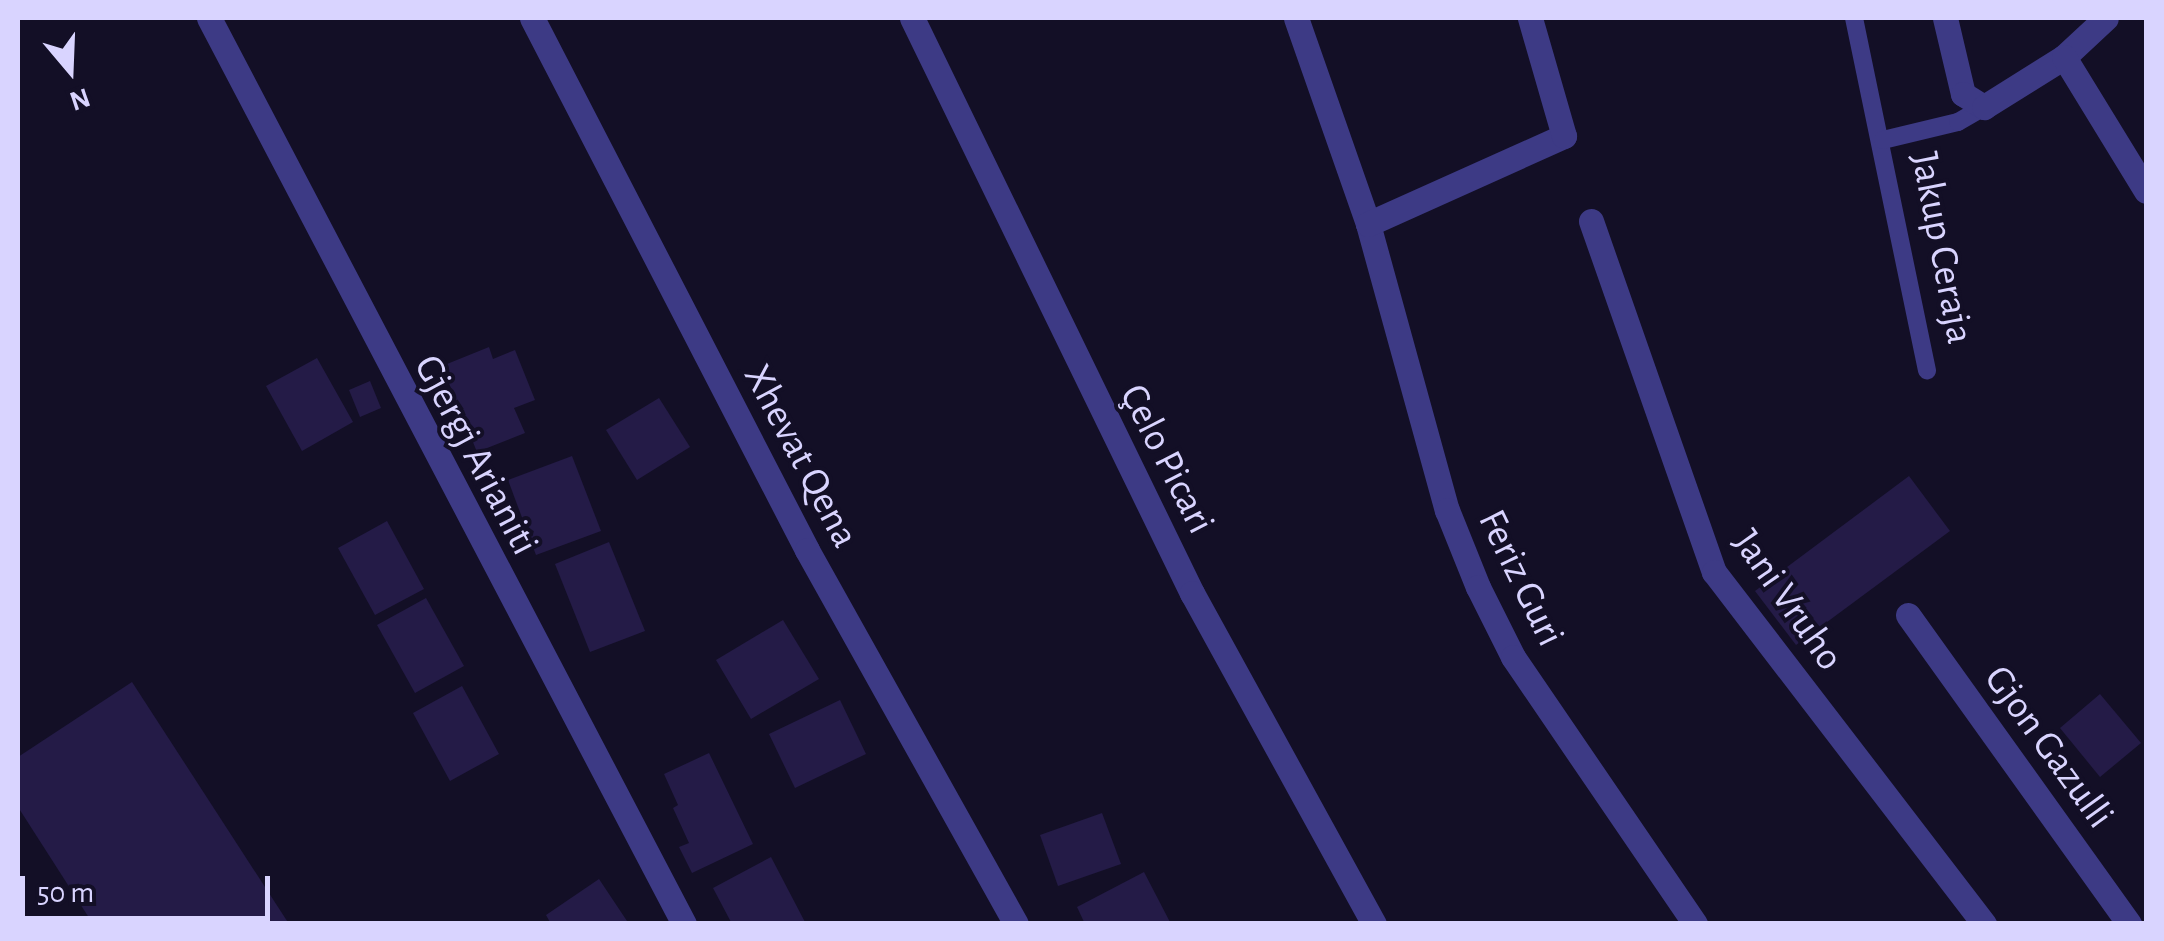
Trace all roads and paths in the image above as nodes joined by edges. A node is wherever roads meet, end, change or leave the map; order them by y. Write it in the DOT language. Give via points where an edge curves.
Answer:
graph roads {
  1 [pos="209,18"];
  2 [pos="532,18"];
  3 [pos="912,18"];
  4 [pos="1296,18"];
  5 [pos="1530,18"];
  6 [pos="1854,18"];
  7 [pos="1945,18"];
  8 [pos="2106,18"];
  9 [pos="2064,57"];
  10 [pos="1984,106"];
  11 [pos="1883,140"];
  12 [pos="2146,191"];
  13 [pos="1590,222"];
  14 [pos="1368,224"];
  15 [pos="1927,370"];
  16 [pos="1908,615"];
  17 [pos="684,924"];
  18 [pos="1016,924"];
  19 [pos="1374,924"];
  20 [pos="1695,924"];
  21 [pos="1984,924"];
  22 [pos="2130,924"];
  1 -- 17 [label="street, Gjergj Arianiti"];
  2 -- 18 [label="street, Xhevat Qena" via="807,550"];
  3 -- 19 [label="street, Çelo Picari" via="1200,610"];
  4 -- 14 [label="street, Feriz Guri"];
  5 -- 14 [label="street" via="1564,136"];
  6 -- 11 [label="lane, Jakup Ceraja"];
  7 -- 10 [label="street, Jakup Ceraja" via="1963,94"];
  8 -- 9 [label="street"];
  9 -- 10 [label="street"];
  9 -- 12 [label="street"];
  10 -- 11 [label="lane, Jakup Ceraja" via="1958,122"];
  11 -- 15 [label="lane, Jakup Ceraja"];
  13 -- 21 [label="street, Jani Vruho" via="1714,572"];
  14 -- 20 [label="street, Feriz Guri" via="1422,431 1478,587 1514,657"];
  16 -- 22 [label="street, Gjon Gazulli"];
}
